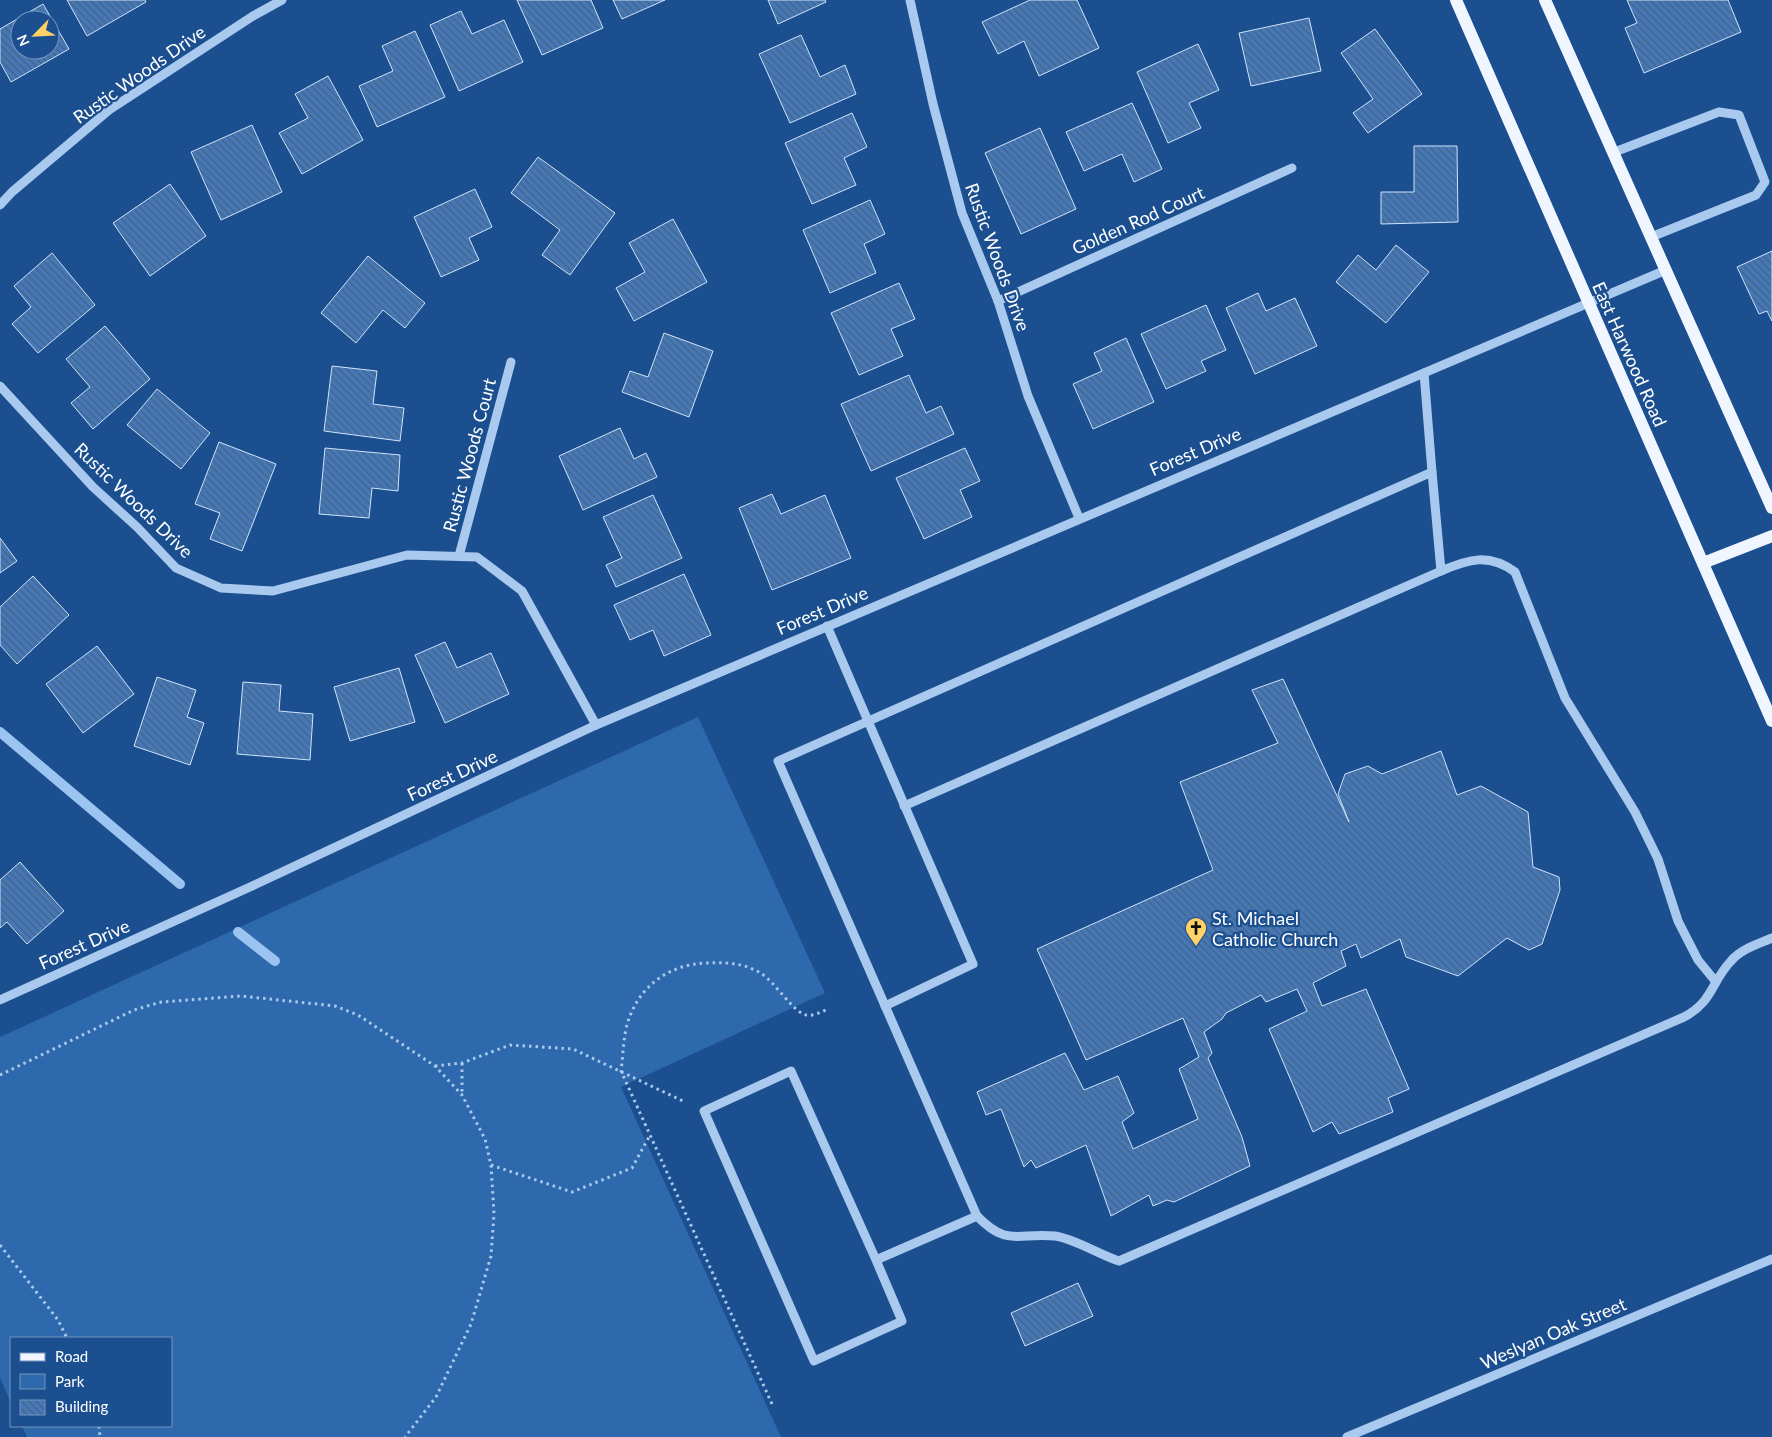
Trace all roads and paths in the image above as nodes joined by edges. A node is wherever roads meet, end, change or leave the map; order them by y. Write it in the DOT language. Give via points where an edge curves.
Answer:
graph roads {
  1 [pos="282,0"];
  2 [pos="910,0"];
  3 [pos="1456,0"];
  4 [pos="1546,0"];
  5 [pos="1612,154"];
  6 [pos="1292,168"];
  7 [pos="0,205"];
  8 [pos="1651,237"];
  9 [pos="1666,270"];
  10 [pos="998,302"];
  11 [pos="1589,303"];
  12 [pos="510,362"];
  13 [pos="1424,373"];
  14 [pos="0,386"];
  15 [pos="1432,472"];
  16 [pos="1772,508"];
  17 [pos="1079,518"];
  18 [pos="1772,536"];
  19 [pos="459,556"];
  20 [pos="1703,563"];
  21 [pos="1441,571"];
  22 [pos="827,626"];
  23 [pos="1772,721"];
  24 [pos="868,722"];
  25 [pos="596,725"];
  26 [pos="904,806"];
  27 [pos="1772,938"];
  28 [pos="1716,982"];
  29 [pos="0,1000"];
  30 [pos="885,1006"];
  31 [pos="828,1009"];
  32 [pos="462,1063"];
  33 [pos="436,1066"];
  34 [pos="621,1071"];
  35 [pos="0,1076"];
  36 [pos="462,1095"];
  37 [pos="704,1111"];
  38 [pos="650,1134"];
  39 [pos="491,1165"];
  40 [pos="977,1216"];
  41 [pos="0,1244"];
  42 [pos="1772,1259"];
  43 [pos="876,1260"];
  44 [pos="66,1337"];
  45 [pos="772,1404"];
  46 [pos="1362,1434"];
  47 [pos="405,1437"];
  48 [pos="1347,1437"];
  1 -- 7 [label="street, Rustic Woods Drive" via="109,110"];
  2 -- 10 [label="street, Rustic Woods Drive" via="962,213"];
  3 -- 11 [label="main road, East Harwood Road"];
  4 -- 5 [label="main road"];
  5 -- 8 [label="main road"];
  5 -- 8 [label="street" via="1718,112 1739,116 1765,182 1756,195"];
  6 -- 10 [label="street, Golden Rod Court"];
  8 -- 9 [label="main road"];
  9 -- 11 [label="street, Forest Drive"];
  9 -- 16 [label="main road"];
  10 -- 17 [label="street, Rustic Woods Drive" via="1028,396"];
  11 -- 13 [label="street, Forest Drive"];
  11 -- 20 [label="main road, East Harwood Road"];
  12 -- 19 [label="street, Rustic Woods Court"];
  13 -- 15 [label="street"];
  13 -- 17 [label="street, Forest Drive"];
  14 -- 19 [label="street, Rustic Woods Drive" via="93,487 176,568 221,588 273,591 408,555"];
  15 -- 21 [label="street"];
  15 -- 24 [label="street"];
  17 -- 22 [label="street, Forest Drive"];
  18 -- 20 [label="main road"];
  19 -- 25 [label="street, Rustic Woods Drive" via="477,557 522,591"];
  20 -- 23 [label="main road, East Harwood Road"];
  21 -- 26 [label="street"];
  21 -- 28 [label="street" via="1467,560 1486,560 1502,562 1515,572 1565,698 1635,812 1658,858 1678,921 1698,960"];
  22 -- 24 [label="street"];
  22 -- 25 [label="street, Forest Drive"];
  24 -- 26 [label="street"];
  24 -- 30 [label="street" via="778,761"];
  25 -- 29 [label="street, Forest Drive"];
  26 -- 30 [label="street" via="972,964"];
  27 -- 28 [label="street" via="1732,959"];
  28 -- 40 [label="street" via="1698,1010 1684,1017 1119,1261 1056,1236 1011,1237 990,1230"];
  30 -- 40 [label="street"];
  31 -- 34 [label="path" via="812,1016 802,1013 762,974 742,965 693,963 670,970 637,1000 626,1028"];
  32 -- 33 [label="path"];
  32 -- 34 [label="path" via="510,1045 573,1049"];
  32 -- 36 [label="path"];
  33 -- 35 [label="path" via="358,1015 335,1006 241,996 161,1002 134,1010"];
  33 -- 36 [label="path"];
  34 -- 37 [label="path"];
  34 -- 38 [label="path"];
  36 -- 39 [label="path" via="485,1139"];
  37 -- 43 [label="street" via="791,1071"];
  37 -- 43 [label="street" via="814,1361 902,1320"];
  38 -- 39 [label="path" via="632,1168 572,1192"];
  38 -- 45 [label="path"];
  39 -- 47 [label="path" via="494,1214 491,1256 471,1324 436,1398"];
  40 -- 43 [label="street"];
  41 -- 44 [label="path" via="58,1320"];
  42 -- 46 [label="street, Weslyan Oak Street"];
  46 -- 48 [label="street, Weslyan Oak Street"];
}
